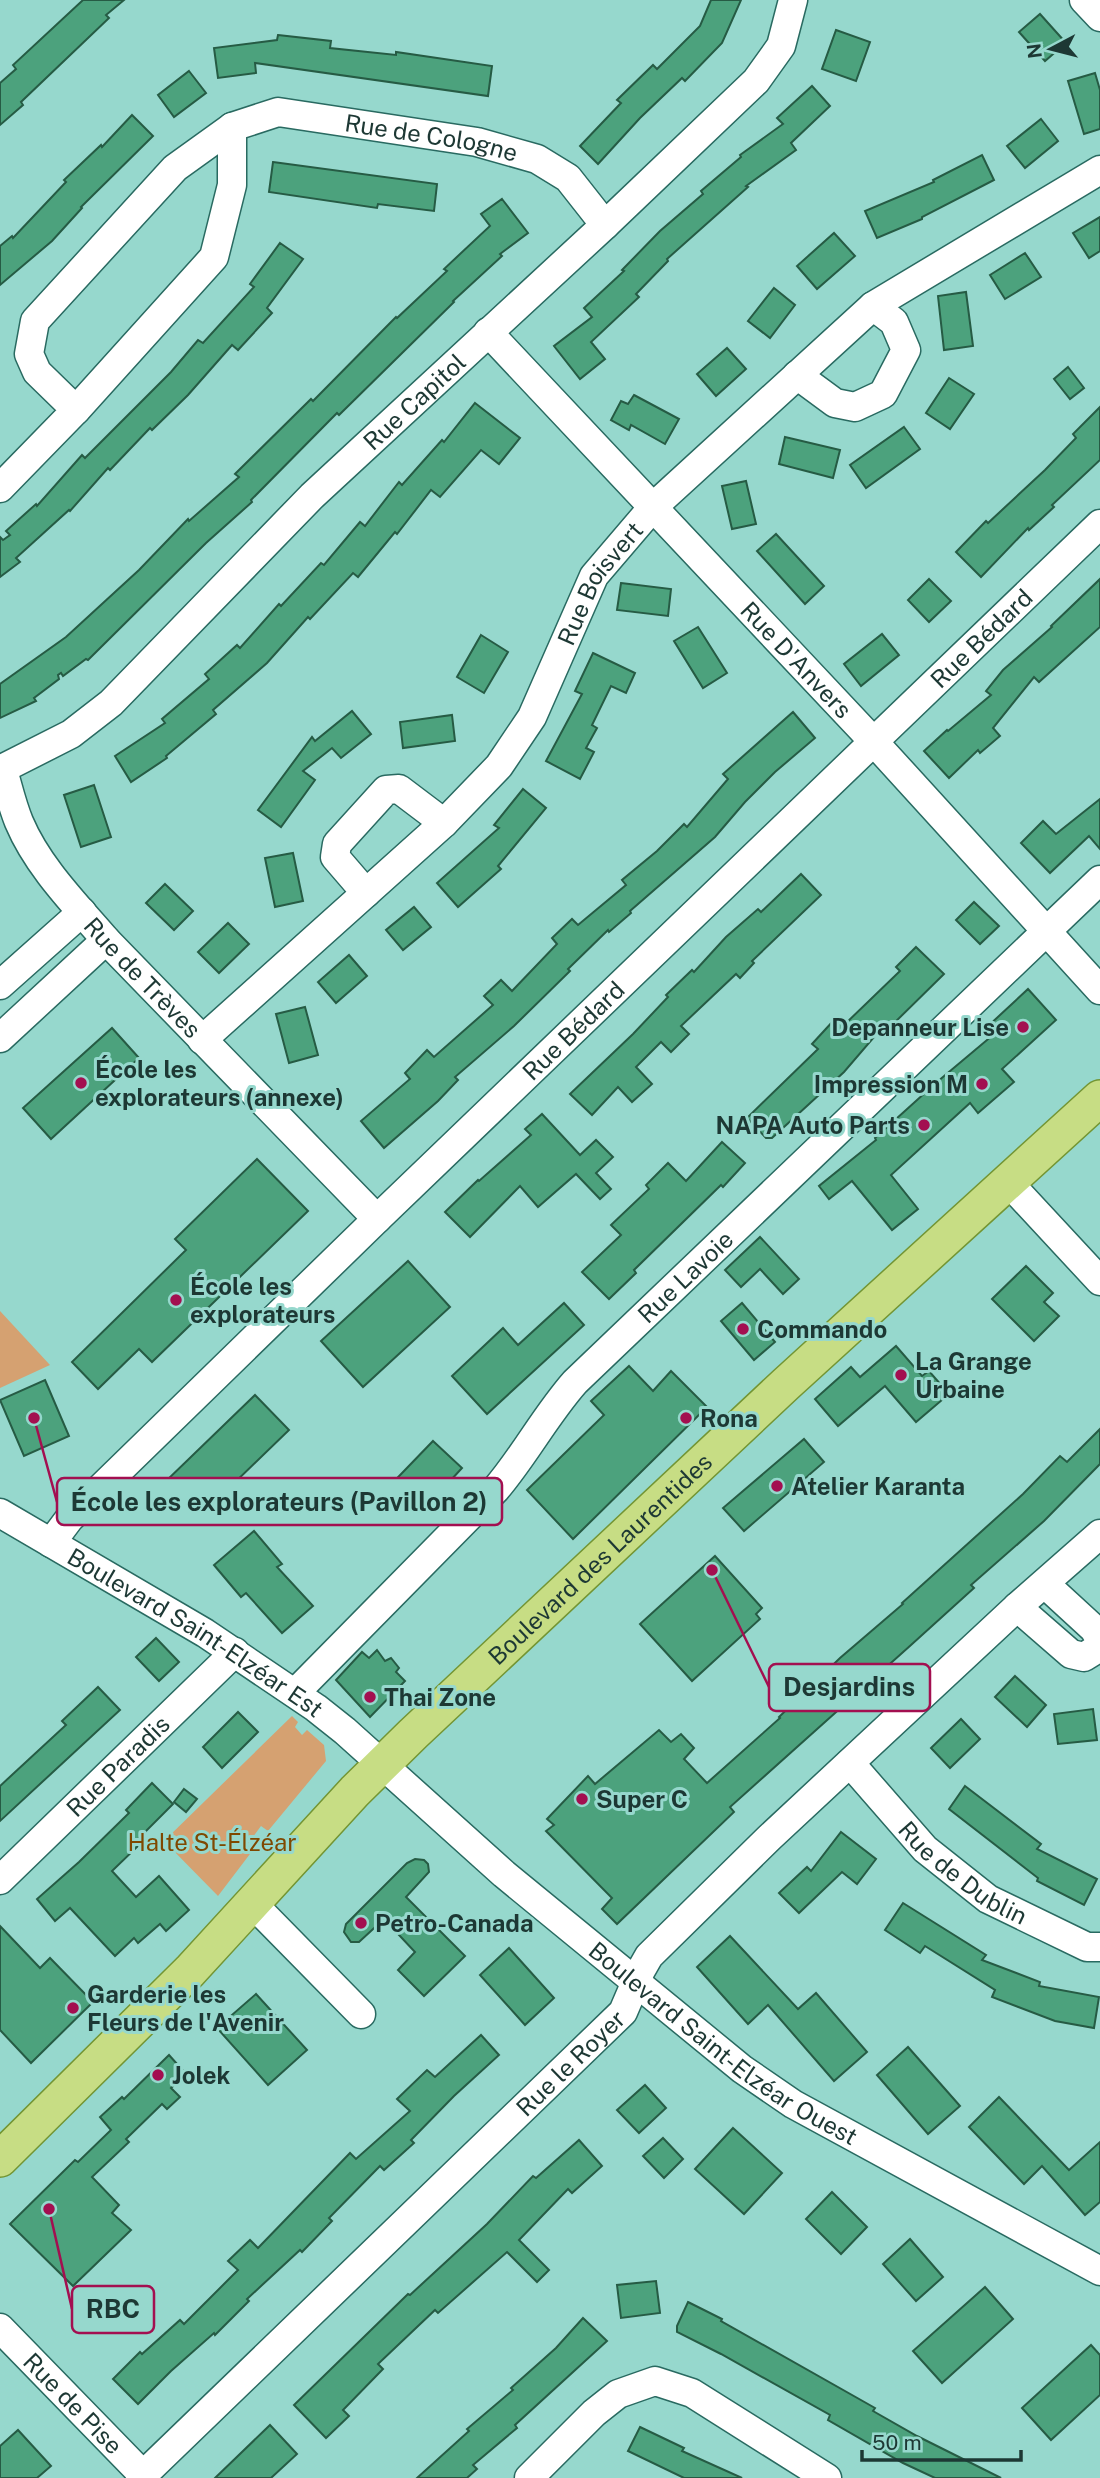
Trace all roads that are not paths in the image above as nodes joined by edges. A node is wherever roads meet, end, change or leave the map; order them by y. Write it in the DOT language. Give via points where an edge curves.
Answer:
graph roads {
  1 [pos="793,0"];
  2 [pos="1084,0"];
  3 [pos="1100,18"];
  4 [pos="232,127"];
  5 [pos="1100,170"];
  6 [pos="605,225"];
  7 [pos="873,306"];
  8 [pos="488,332"];
  9 [pos="797,375"];
  10 [pos="76,410"];
  11 [pos="0,488"];
  12 [pos="653,507"];
  13 [pos="1100,524"];
  14 [pos="874,742"];
  15 [pos="1,770"];
  16 [pos="444,823"];
  17 [pos="1100,880"];
  18 [pos="366,892"];
  19 [pos="82,912"];
  20 [pos="1046,932"];
  21 [pos="106,940"];
  22 [pos="0,985"];
  23 [pos="1100,990"];
  24 [pos="0,1038"];
  25 [pos="202,1040"];
  26 [pos="1100,1098"];
  27 [pos="1009,1183"];
  28 [pos="377,1219"];
  29 [pos="1100,1281"];
  30 [pos="0,1513"];
  31 [pos="1100,1534"];
  32 [pos="51,1543"];
  33 [pos="1045,1584"];
  34 [pos="1017,1607"];
  35 [pos="1100,1640"];
  36 [pos="235,1652"];
  37 [pos="295,1693"];
  38 [pos="850,1763"];
  39 [pos="381,1765"];
  40 [pos="0,1880"];
  41 [pos="253,1904"];
  42 [pos="1100,1947"];
  43 [pos="636,1981"];
  44 [pos="361,2014"];
  45 [pos="0,2159"];
  46 [pos="1100,2271"];
  47 [pos="0,2328"];
  48 [pos="143,2477"];
  49 [pos="529,2478"];
  50 [pos="827,2478"];
  1 -- 6 [label="street, Rue Capitol" via="781,46 756,81"];
  2 -- 3 [label="street"];
  4 -- 6 [label="street, Rue de Cologne" via="278,113 477,142 537,159 568,178"];
  4 -- 10 [label="street" via="232,185 214,257"];
  4 -- 10 [label="street, Rue de Cologne" via="175,168 34,321 29,354 37,372"];
  5 -- 7 [label="street, Rue Boisvert"];
  6 -- 8 [label="street, Rue Capitol"];
  7 -- 9 [label="street, Rue Boisvert"];
  7 -- 9 [label="street" via="894,323 906,350 883,394 855,407 835,403"];
  8 -- 12 [label="street, Rue D'Anvers"];
  8 -- 15 [label="street, Rue Capitol" via="312,496 111,703 71,734"];
  9 -- 12 [label="street, Rue Boisvert"];
  10 -- 11 [label="street"];
  12 -- 14 [label="street, Rue D'Anvers"];
  12 -- 16 [label="street, Rue Boisvert" via="594,576 532,717 499,766"];
  13 -- 14 [label="street, Rue Bédard"];
  14 -- 20 [label="street, Rue D'Anvers"];
  14 -- 28 [label="street, Rue Bédard"];
  15 -- 19 [label="street, Rue de Trèves" via="19,822 39,860"];
  16 -- 18 [label="street, Rue Boisvert"];
  16 -- 18 [label="street" via="398,789 386,790 337,844 335,856"];
  17 -- 20 [label="street, Rue Lavoie"];
  18 -- 25 [label="street, Rue Boisvert"];
  19 -- 21 [label="street, Rue de Trèves"];
  19 -- 22 [label="street"];
  20 -- 23 [label="street, Rue D'Anvers"];
  20 -- 37 [label="street, Rue Lavoie" via="575,1382 496,1489"];
  21 -- 24 [label="street"];
  21 -- 25 [label="street, Rue de Trèves"];
  25 -- 28 [label="street, Rue de Trèves"];
  26 -- 27 [label="main road, Boulevard des Laurentides"];
  27 -- 29 [label="street"];
  27 -- 39 [label="main road, Boulevard des Laurentides" via="786,1384"];
  28 -- 32 [label="street, Rue Bédard" via="69,1519"];
  30 -- 32 [label="street, Boulevard Saint-Elzéar Est"];
  31 -- 33 [label="street, Rue le Royer"];
  32 -- 36 [label="street, Boulevard Saint-Elzéar Est"];
  33 -- 34 [label="street, Rue le Royer"];
  33 -- 35 [label="street"];
  34 -- 35 [label="street" via="1072,1654 1084,1657"];
  34 -- 38 [label="street, Rue le Royer"];
  36 -- 37 [label="street, Boulevard Saint-Elzéar Est"];
  36 -- 40 [label="street, Rue Paradis"];
  37 -- 39 [label="street, Boulevard Saint-Elzéar Est"];
  38 -- 42 [label="street, Rue de Dublin" via="926,1849 989,1899 1087,1947"];
  38 -- 43 [label="street, Rue le Royer" via="649,1956"];
  39 -- 41 [label="main road, Boulevard des Laurentides"];
  39 -- 43 [label="street, Boulevard Saint-Elzéar Ouest" via="504,1874"];
  41 -- 44 [label="street"];
  41 -- 45 [label="main road, Boulevard des Laurentides"];
  43 -- 46 [label="street, Boulevard Saint-Elzéar Ouest" via="742,2069 793,2104"];
  43 -- 48 [label="street, Rue le Royer" via="623,2012"];
  47 -- 48 [label="street, Rue de Pise"];
  49 -- 50 [label="street" via="618,2394 655,2381 692,2393"];
}
